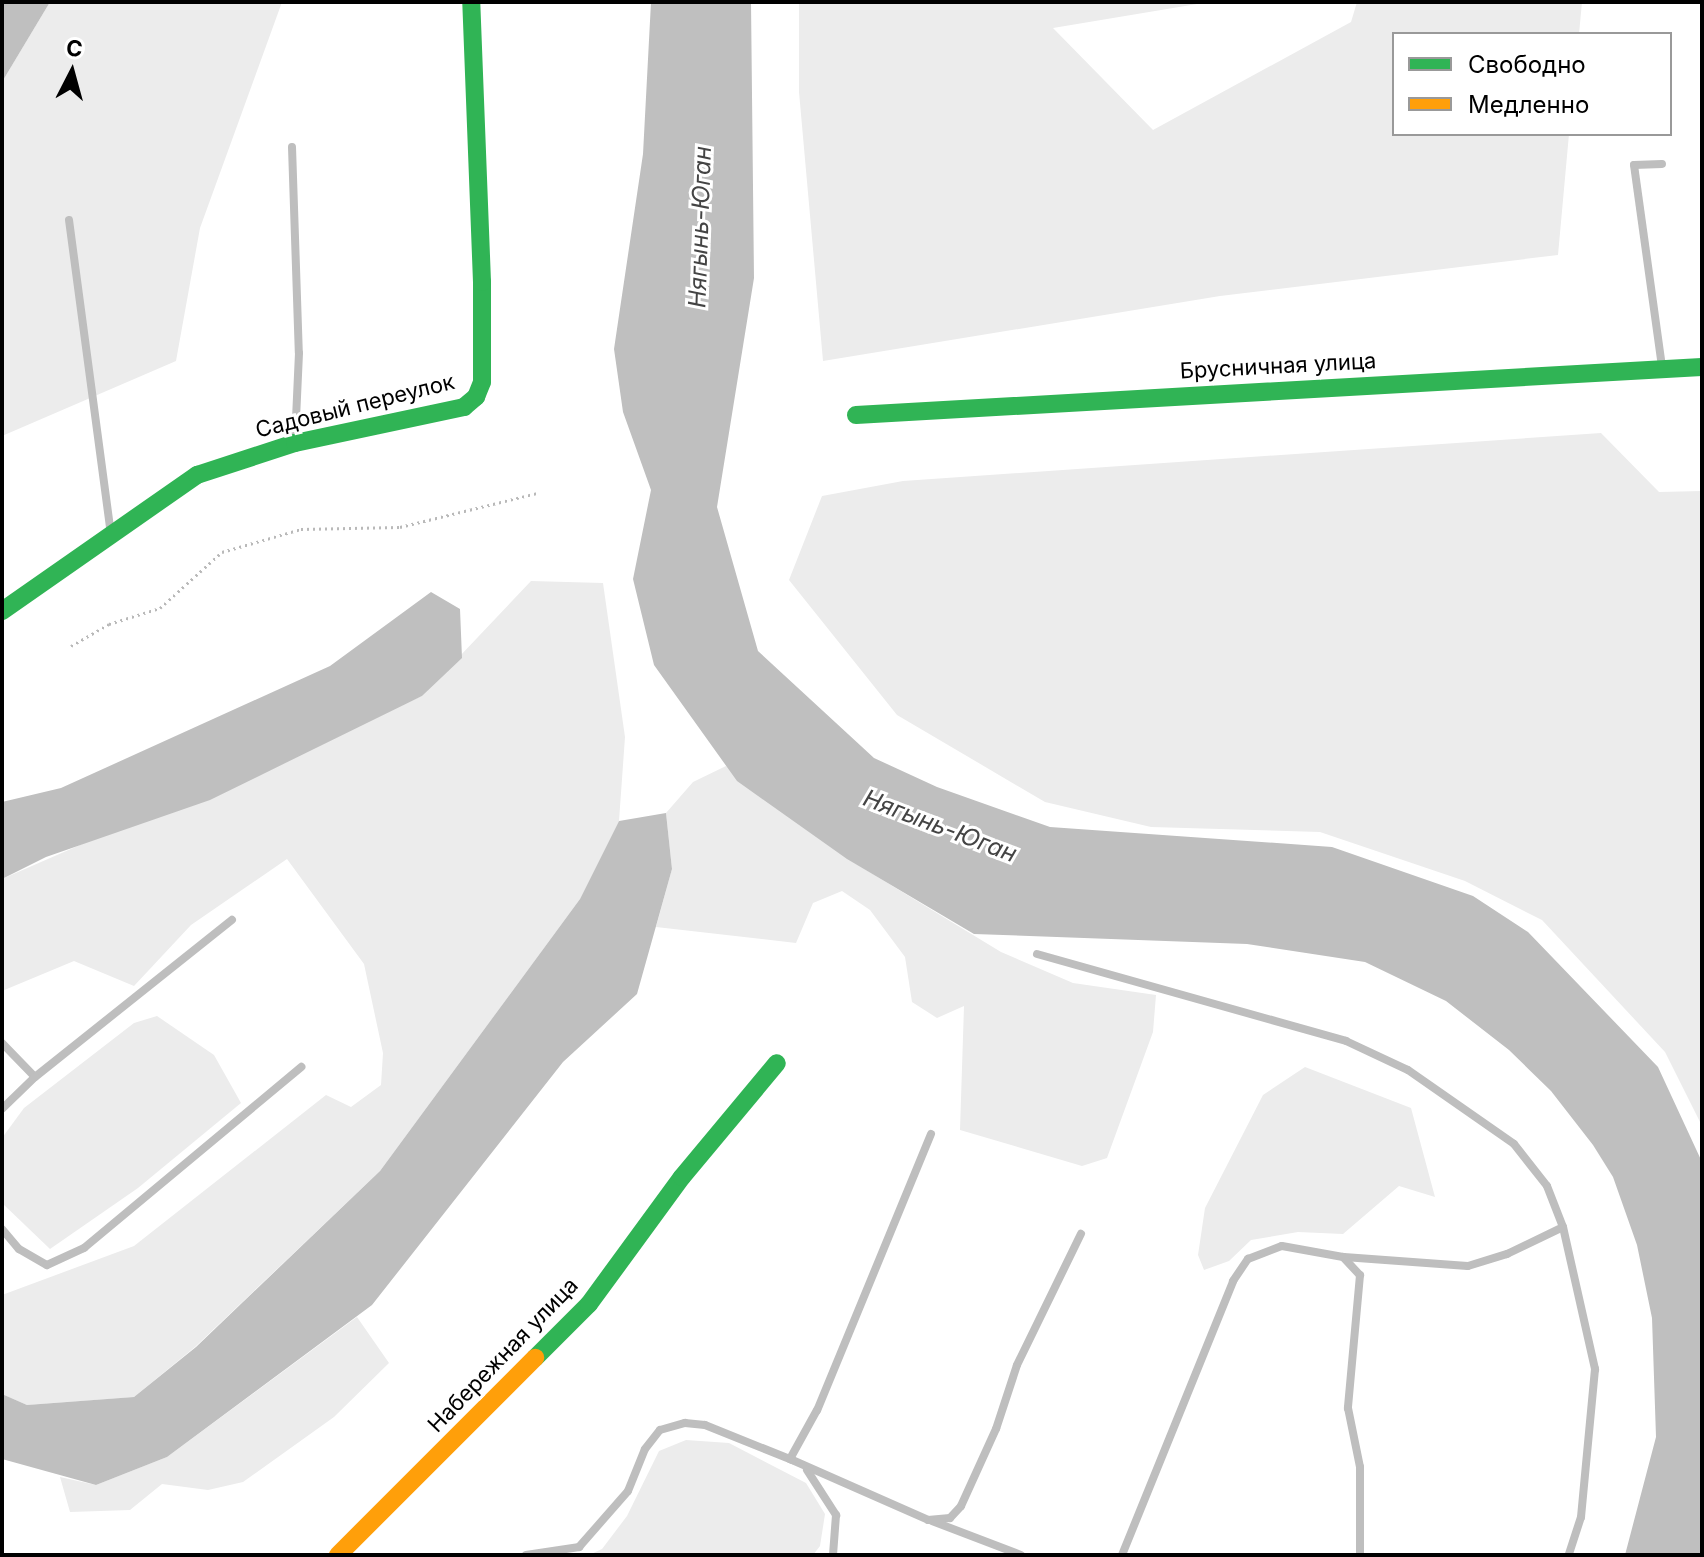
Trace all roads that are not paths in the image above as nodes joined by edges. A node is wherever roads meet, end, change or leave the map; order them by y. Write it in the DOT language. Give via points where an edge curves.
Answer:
graph roads {
  1 [pos="471,2"];
  2 [pos="292,147"];
  3 [pos="1662,164"];
  4 [pos="69,220"];
  5 [pos="1702,367"];
  6 [pos="1662,368"];
  7 [pos="856,415"];
  8 [pos="295,443"];
  9 [pos="111,538"];
  10 [pos="2,611"];
  11 [pos="232,920"];
  12 [pos="1037,954"];
  13 [pos="2,1043"];
  14 [pos="777,1063"];
  15 [pos="301,1067"];
  16 [pos="35,1077"];
  17 [pos="2,1109"];
  18 [pos="931,1134"];
  19 [pos="1563,1227"];
  20 [pos="2,1229"];
  21 [pos="1081,1234"];
  22 [pos="1343,1257"];
  23 [pos="790,1459"];
  24 [pos="928,1520"];
  25 [pos="346,1554"];
  26 [pos="526,1555"];
  27 [pos="833,1555"];
  28 [pos="1021,1555"];
  29 [pos="1122,1555"];
  30 [pos="1360,1555"];
  31 [pos="1569,1555"];
  1 -- 8 [label="street, Садовый переулок" via="482,382 464,407"];
  2 -- 8 [label="lane" via="299,323"];
  3 -- 6 [label="lane" via="1634,165"];
  4 -- 9 [label="lane"];
  5 -- 6 [label="street, Брусничная улица"];
  6 -- 7 [label="street, Брусничная улица"];
  8 -- 9 [label="street, Садовый переулок" via="197,475"];
  9 -- 10 [label="street, Садовый переулок"];
  11 -- 16 [label="lane"];
  12 -- 19 [label="lane" via="1290,1023 1408,1070 1514,1144 1547,1186"];
  13 -- 16 [label="lane"];
  14 -- 25 [label="street, Набережная улица" via="682,1177 589,1304"];
  15 -- 20 [label="lane" via="84,1248 47,1265 19,1249"];
  16 -- 17 [label="lane"];
  18 -- 23 [label="lane" via="817,1410"];
  19 -- 22 [label="lane" via="1468,1266"];
  19 -- 31 [label="lane" via="1595,1369 1581,1517"];
  21 -- 24 [label="lane" via="1017,1365 961,1506 950,1518"];
  22 -- 29 [label="lane" via="1282,1246 1248,1259 1233,1281"];
  22 -- 30 [label="lane" via="1360,1275 1348,1408 1360,1467"];
  23 -- 24 [label="lane"];
  23 -- 26 [label="lane" via="705,1425 685,1423 660,1430 645,1449 628,1491 579,1547"];
  23 -- 27 [label="lane" via="824,1489 836,1515"];
  24 -- 28 [label="lane"];
}
